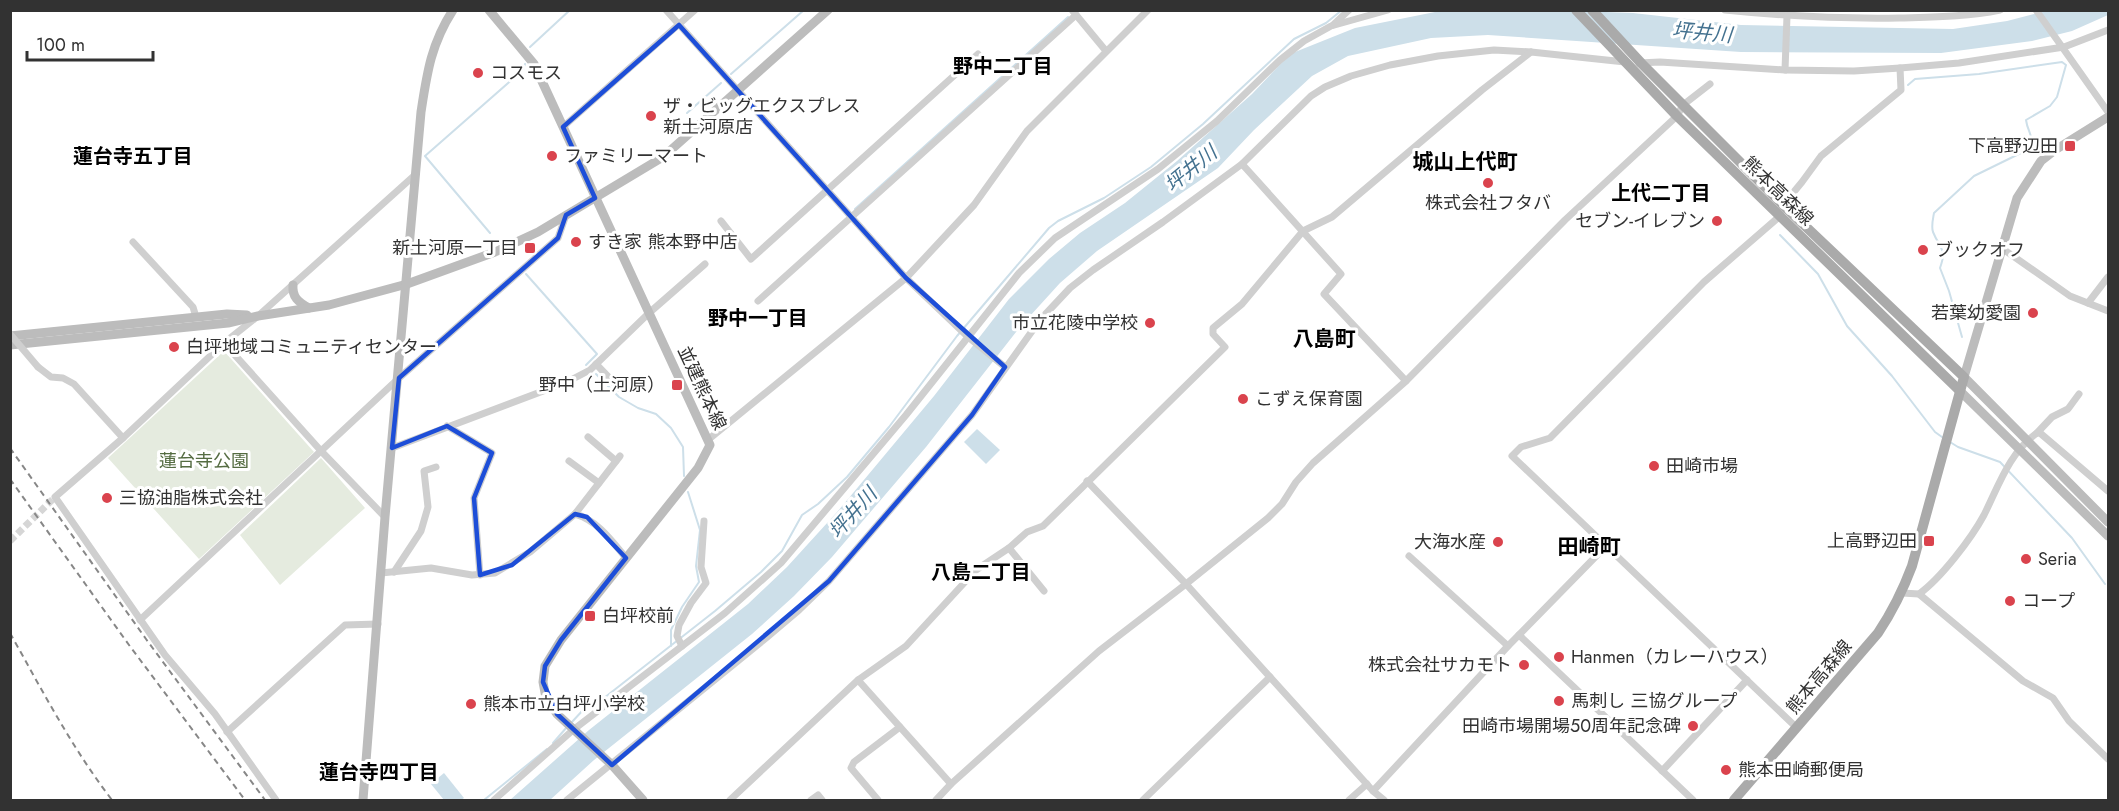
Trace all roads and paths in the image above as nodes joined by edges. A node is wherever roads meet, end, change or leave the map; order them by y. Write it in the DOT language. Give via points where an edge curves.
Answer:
graph roads {
  1 [pos="453,10"];
  2 [pos="489,10"];
  3 [pos="666,10"];
  4 [pos="694,10"];
  5 [pos="828,10"];
  6 [pos="1148,10"];
  7 [pos="1349,10"];
  8 [pos="1388,10"];
  9 [pos="1576,10"];
  10 [pos="1592,10"];
  11 [pos="1725,10"];
  12 [pos="2000,10"];
  13 [pos="2036,10"];
  14 [pos="1074,13"];
  15 [pos="1787,19"];
  16 [pos="679,25"];
  17 [pos="1331,26"];
  18 [pos="2109,30"];
  19 [pos="2064,47"];
  20 [pos="1107,51"];
  21 [pos="1531,52"];
  22 [pos="978,54"];
  23 [pos="1624,62"];
  24 [pos="1642,64"];
  25 [pos="1785,68"];
  26 [pos="1900,68"];
  27 [pos="1710,84"];
  28 [pos="738,92"];
  29 [pos="1683,105"];
  30 [pos="2109,114"];
  31 [pos="1677,116"];
  32 [pos="562,127"];
  33 [pos="1242,164"];
  34 [pos="416,174"];
  35 [pos="828,191"];
  36 [pos="595,198"];
  37 [pos="1783,205"];
  38 [pos="566,215"];
  39 [pos="1780,216"];
  40 [pos="853,218"];
  41 [pos="721,221"];
  42 [pos="1303,231"];
  43 [pos="132,242"];
  44 [pos="2003,249"];
  45 [pos="705,264"];
  46 [pos="906,278"];
  47 [pos="2109,278"];
  48 [pos="407,284"];
  49 [pos="293,285"];
  50 [pos="758,302"];
  51 [pos="2088,303"];
  52 [pos="309,308"];
  53 [pos="2109,311"];
  54 [pos="649,313"];
  55 [pos="258,316"];
  56 [pos="196,317"];
  57 [pos="10,335"];
  58 [pos="970,338"];
  59 [pos="224,343"];
  60 [pos="10,345"];
  61 [pos="596,364"];
  62 [pos="1002,365"];
  63 [pos="1964,377"];
  64 [pos="399,378"];
  65 [pos="1406,381"];
  66 [pos="620,388"];
  67 [pos="1960,391"];
  68 [pos="2079,393"];
  69 [pos="447,426"];
  70 [pos="2037,433"];
  71 [pos="588,436"];
  72 [pos="123,438"];
  73 [pos="709,439"];
  74 [pos="2027,440"];
  75 [pos="392,448"];
  76 [pos="2020,449"];
  77 [pos="322,452"];
  78 [pos="569,461"];
  79 [pos="436,467"];
  80 [pos="1087,481"];
  81 [pos="599,483"];
  82 [pos="2109,491"];
  83 [pos="575,514"];
  84 [pos="385,517"];
  85 [pos="704,521"];
  86 [pos="2109,522"];
  87 [pos="2109,536"];
  88 [pos="1606,546"];
  89 [pos="1009,548"];
  90 [pos="1409,556"];
  91 [pos="626,558"];
  92 [pos="394,572"];
  93 [pos="381,573"];
  94 [pos="480,575"];
  95 [pos="1186,584"];
  96 [pos="1044,591"];
  97 [pos="1902,593"];
  98 [pos="1919,594"];
  99 [pos="140,620"];
  100 [pos="378,624"];
  101 [pos="1519,635"];
  102 [pos="682,646"];
  103 [pos="1508,646"];
  104 [pos="1270,677"];
  105 [pos="858,680"];
  106 [pos="1747,680"];
  107 [pos="900,727"];
  108 [pos="1797,728"];
  109 [pos="227,732"];
  110 [pos="575,732"];
  111 [pos="2109,759"];
  112 [pos="612,765"];
  113 [pos="1662,771"];
  114 [pos="951,784"];
  115 [pos="1367,784"];
  116 [pos="1373,791"];
  117 [pos="276,801"];
  118 [pos="363,801"];
  119 [pos="494,801"];
  120 [pos="567,801"];
  121 [pos="643,801"];
  122 [pos="730,801"];
  123 [pos="811,801"];
  124 [pos="822,801"];
  125 [pos="878,801"];
  126 [pos="936,801"];
  127 [pos="1143,801"];
  128 [pos="1349,801"];
  129 [pos="1384,801"];
  130 [pos="1693,801"];
  131 [pos="1734,801"];
  1 -- 34 [label="street" via="428,64"];
  2 -- 32 [label="street, 並建熊本線" via="534,64"];
  3 -- 16 [label="street"];
  4 -- 16 [label="street"];
  5 -- 28 [label="street"];
  6 -- 20 [label="street"];
  7 -- 17 [label="street"];
  8 -- 17 [label="street"];
  9 -- 23 [label="main road, 熊本高森線"];
  10 -- 24 [label="main road, 熊本高森線"];
  11 -- 15 [label="street"];
  12 -- 15 [label="street" via="1935,17"];
  13 -- 19 [label="street"];
  14 -- 20 [label="street"];
  14 -- 40 [label="street"];
  15 -- 25 [label="street"];
  16 -- 28 [label="street"];
  16 -- 32 [label="street"];
  17 -- 58 [label="street" via="1280,60 1217,121 1158,169 1056,238 1019,273"];
  18 -- 19 [label="street"];
  19 -- 26 [label="street"];
  19 -- 30 [label="street"];
  20 -- 46 [label="street" via="1027,131 974,205"];
  21 -- 23 [label="street"];
  21 -- 33 [label="street" via="1494,50 1438,56 1351,76 1311,96"];
  21 -- 42 [label="street" via="1332,217"];
  22 -- 35 [label="street"];
  23 -- 24 [label="street"];
  23 -- 31 [label="main road, 熊本高森線"];
  24 -- 25 [label="street"];
  24 -- 29 [label="main road, 熊本高森線"];
  25 -- 26 [label="street"];
  26 -- 37 [label="street" via="1901,90 1821,156"];
  27 -- 29 [label="street"];
  28 -- 35 [label="street"];
  28 -- 36 [label="street" via="663,157"];
  29 -- 31 [label="street"];
  29 -- 37 [label="main road, 熊本高森線"];
  30 -- 44 [label="street" via="2041,161 2017,198"];
  31 -- 39 [label="main road, 熊本高森線"];
  31 -- 65 [label="street" via="1565,220"];
  32 -- 36 [label="street, 並建熊本線"];
  33 -- 42 [label="street"];
  33 -- 62 [label="street" via="1070,288"];
  34 -- 48 [label="street"];
  34 -- 49 [label="street"];
  35 -- 40 [label="street"];
  35 -- 41 [label="street" via="751,259"];
  36 -- 38 [label="street"];
  36 -- 54 [label="street, 並建熊本線"];
  37 -- 39 [label="street"];
  37 -- 63 [label="main road, 熊本高森線"];
  38 -- 48 [label="street" via="495,252"];
  38 -- 64 [label="street" via="558,238"];
  39 -- 67 [label="main road, 熊本高森線"];
  39 -- 88 [label="street" via="1704,282 1550,438 1521,447 1512,456"];
  40 -- 46 [label="street"];
  40 -- 50 [label="street"];
  42 -- 65 [label="street" via="1341,274 1324,294"];
  42 -- 80 [label="street" via="1242,304 1213,328 1213,334 1225,347"];
  43 -- 56 [label="street" via="193,307"];
  44 -- 51 [label="street" via="2070,296"];
  44 -- 63 [label="street"];
  45 -- 54 [label="street"];
  46 -- 58 [label="street"];
  46 -- 73 [label="street"];
  47 -- 51 [label="street"];
  48 -- 52 [label="street"];
  48 -- 64 [label="street"];
  49 -- 52 [label="street" via="296,298"];
  49 -- 55 [label="street"];
  51 -- 53 [label="street"];
  52 -- 55 [label="street"];
  54 -- 61 [label="street"];
  54 -- 73 [label="street, 並建熊本線"];
  55 -- 56 [label="street"];
  55 -- 59 [label="street"];
  55 -- 60 [label="street" via="228,323"];
  56 -- 57 [label="street"];
  57 -- 72 [label="street, bridge" via="51,377 74,384"];
  58 -- 62 [label="street"];
  58 -- 102 [label="street" via="781,563"];
  59 -- 72 [label="street"];
  59 -- 77 [label="street"];
  61 -- 66 [label="street"];
  61 -- 69 [label="street" via="567,381"];
  62 -- 112 [label="street" via="972,415 829,580 783,624"];
  63 -- 67 [label="main road, 熊本高森線"];
  63 -- 74 [label="street"];
  64 -- 75 [label="street"];
  64 -- 77 [label="street"];
  65 -- 95 [label="street" via="1313,463 1268,518"];
  67 -- 76 [label="street"];
  67 -- 97 [label="main road, 熊本高森線"];
  68 -- 70 [label="street" via="2068,409 2052,417"];
  69 -- 75 [label="street"];
  69 -- 94 [label="street" via="492,453 474,498"];
  70 -- 74 [label="street"];
  70 -- 82 [label="street"];
  71 -- 81 [label="street" via="618,458"];
  72 -- 99 [label="street" via="55,497"];
  73 -- 91 [label="street, 並建熊本線" via="710,445 698,468"];
  74 -- 76 [label="street"];
  74 -- 86 [label="street"];
  75 -- 84 [label="street"];
  76 -- 87 [label="street"];
  76 -- 98 [label="street" via="1967,540 1933,584"];
  77 -- 84 [label="street"];
  77 -- 99 [label="street"];
  78 -- 81 [label="street"];
  79 -- 92 [label="street" via="424,471 428,507 421,531"];
  80 -- 89 [label="street" via="1043,526 1027,532"];
  80 -- 95 [label="street"];
  81 -- 83 [label="street"];
  83 -- 91 [label="street" via="587,517"];
  83 -- 94 [label="street" via="512,565"];
  84 -- 93 [label="street"];
  85 -- 102 [label="street" via="701,567 706,583 680,625 677,636"];
  88 -- 101 [label="street"];
  88 -- 106 [label="street"];
  89 -- 96 [label="street"];
  89 -- 105 [label="street" via="976,570 906,646"];
  90 -- 103 [label="street"];
  91 -- 110 [label="street, 並建熊本線" via="544,666 546,698"];
  92 -- 93 [label="street"];
  92 -- 94 [label="street" via="430,568"];
  93 -- 100 [label="street"];
  95 -- 104 [label="street"];
  95 -- 114 [label="street" via="1099,651"];
  97 -- 98 [label="street"];
  97 -- 108 [label="main road, 熊本高森線" via="1878,633"];
  98 -- 111 [label="street" via="2023,681 2053,698 2068,721"];
  99 -- 109 [label="street"];
  100 -- 109 [label="street" via="345,625"];
  100 -- 118 [label="street"];
  101 -- 103 [label="street"];
  101 -- 113 [label="street"];
  102 -- 110 [label="street"];
  103 -- 116 [label="street"];
  104 -- 115 [label="street"];
  104 -- 127 [label="street"];
  105 -- 107 [label="street"];
  105 -- 122 [label="street"];
  106 -- 108 [label="street"];
  106 -- 113 [label="street"];
  107 -- 114 [label="street"];
  107 -- 125 [label="street" via="851,768"];
  108 -- 131 [label="main road, 熊本高森線"];
  109 -- 117 [label="street"];
  110 -- 112 [label="street, 並建熊本線"];
  110 -- 119 [label="street"];
  112 -- 120 [label="street"];
  112 -- 121 [label="street, 並建熊本線"];
  113 -- 130 [label="street"];
  114 -- 126 [label="street"];
  115 -- 116 [label="street"];
  115 -- 128 [label="street"];
  116 -- 129 [label="street"];
  123 -- 124 [label="street" via="818,795"];
}
